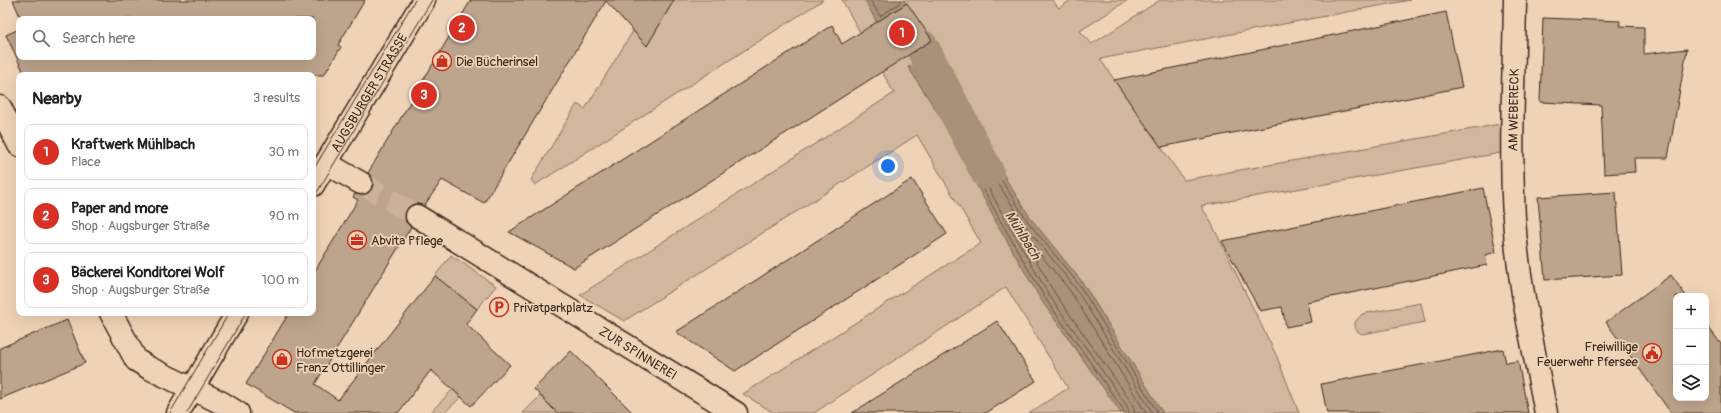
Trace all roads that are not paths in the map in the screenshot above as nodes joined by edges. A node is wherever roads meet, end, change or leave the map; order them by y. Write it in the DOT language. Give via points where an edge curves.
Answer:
graph roads {
  1 [pos="424,0"];
  2 [pos="1515,0"];
  3 [pos="0,107"];
  4 [pos="10,136"];
  5 [pos="326,163"];
  6 [pos="316,180"];
  7 [pos="361,183"];
  8 [pos="417,216"];
  9 [pos="113,316"];
  10 [pos="235,316"];
  11 [pos="193,389"];
  12 [pos="178,413"];
  13 [pos="238,413"];
  14 [pos="736,413"];
  15 [pos="1546,413"];
  1 -- 5 [label="street, AUGSBURGER STRASSE"];
  2 -- 15 [label="street, AM WEBERECK" via="1512,165 1514,220 1529,326"];
  3 -- 4 [label="street"];
  5 -- 6 [label="street, AUGSBURGER STRASSE"];
  5 -- 7 [label="street"];
  8 -- 14 [label="street, ZUR SPINNEREI"];
  9 -- 11 [label="street" via="136,360"];
  10 -- 11 [label="street"];
  11 -- 12 [label="street"];
  11 -- 13 [label="street"];
}
